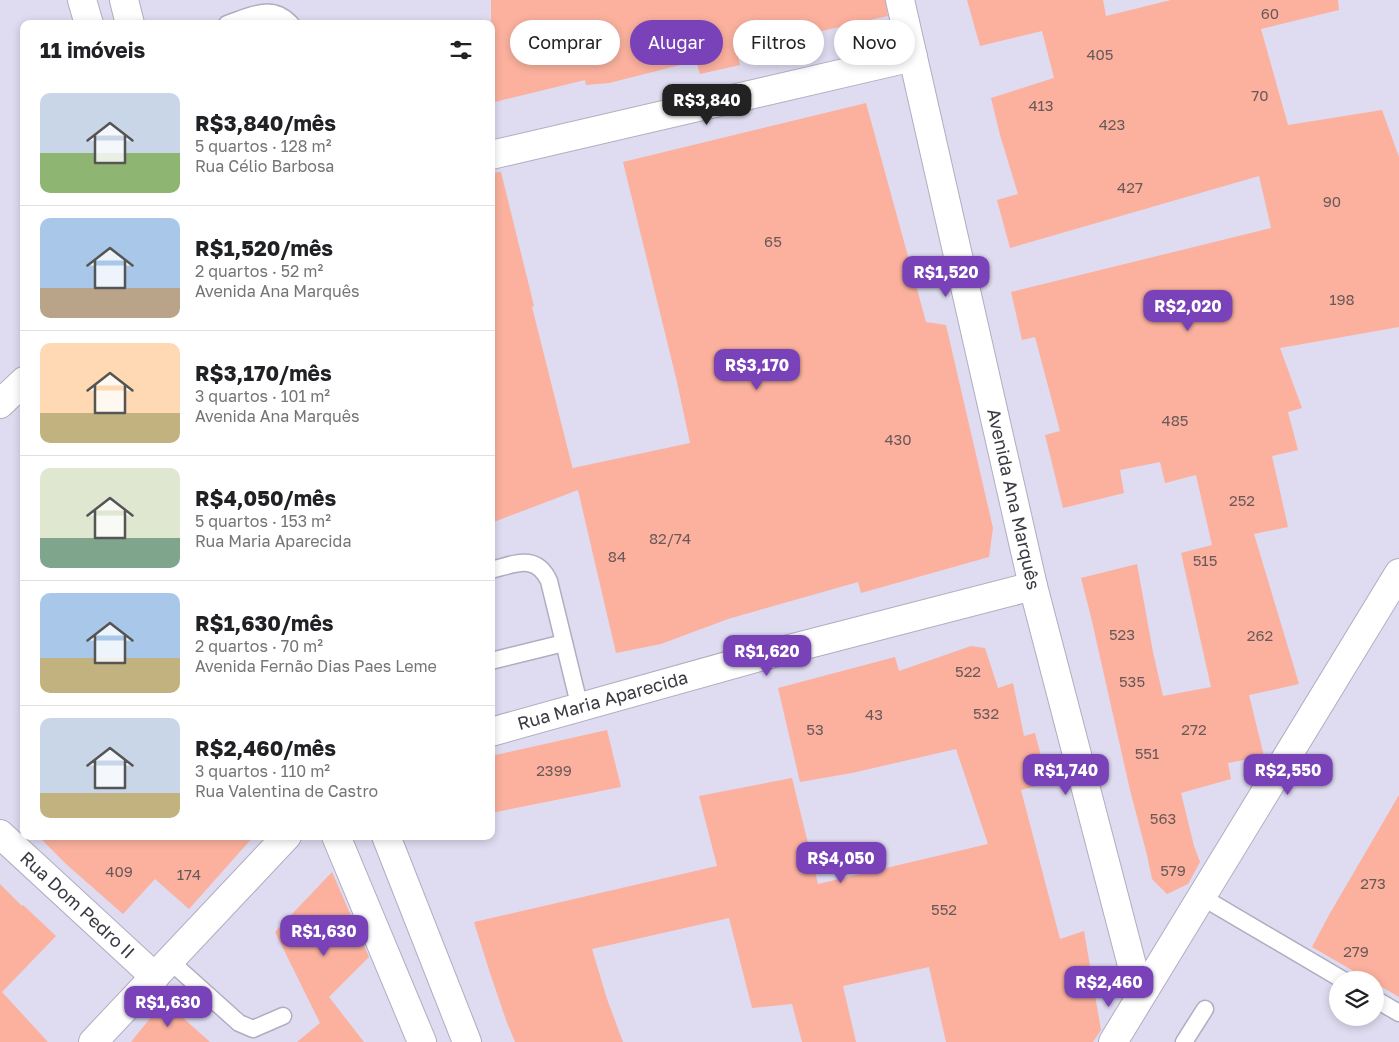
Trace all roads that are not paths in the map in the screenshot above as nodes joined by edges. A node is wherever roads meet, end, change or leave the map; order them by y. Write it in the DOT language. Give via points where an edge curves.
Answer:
graph roads {
  1 [pos="82,0"];
  2 [pos="124,0"];
  3 [pos="900,0"];
  4 [pos="87,20"];
  5 [pos="129,20"];
  6 [pos="240,20"];
  7 [pos="287,20"];
  8 [pos="905,20"];
  9 [pos="878,65"];
  10 [pos="915,65"];
  11 [pos="495,153"];
  12 [pos="20,385"];
  13 [pos="0,404"];
  14 [pos="495,569"];
  15 [pos="1399,573"];
  16 [pos="1033,586"];
  17 [pos="564,643"];
  18 [pos="495,660"];
  19 [pos="580,708"];
  20 [pos="495,731"];
  21 [pos="0,834"];
  22 [pos="283,840"];
  23 [pos="338,840"];
  24 [pos="388,840"];
  25 [pos="1202,896"];
  26 [pos="162,969"];
  27 [pos="1329,972"];
  28 [pos="1140,996"];
  29 [pos="1384,1004"];
  30 [pos="1205,1008"];
  31 [pos="1399,1013"];
  32 [pos="283,1016"];
  33 [pos="93,1042"];
  34 [pos="422,1042"];
  35 [pos="467,1042"];
  36 [pos="1113,1042"];
  37 [pos="1184,1042"];
  1 -- 4 [label="street"];
  2 -- 5 [label="street"];
  3 -- 8 [label="street, Avenida Ana Marquês"];
  6 -- 7 [label="lane" via="268,11"];
  9 -- 11 [label="street"];
  10 -- 16 [label="street, Avenida Ana Marquês"];
  12 -- 13 [label="street"];
  14 -- 17 [label="lane" via="529,562 545,572"];
  15 -- 25 [label="street"];
  16 -- 19 [label="street, Rua Maria Aparecida" via="770,654"];
  16 -- 28 [label="street, Avenida Ana Marquês"];
  17 -- 18 [label="lane"];
  17 -- 19 [label="lane"];
  19 -- 20 [label="street, Rua Maria Aparecida"];
  21 -- 26 [label="street, Rua Dom Pedro II"];
  22 -- 26 [label="street"];
  23 -- 34 [label="street"];
  24 -- 35 [label="street"];
  25 -- 27 [label="lane"];
  25 -- 28 [label="street"];
  26 -- 32 [label="lane" via="253,1029"];
  26 -- 33 [label="street"];
  28 -- 36 [label="street"];
  29 -- 31 [label="lane"];
  30 -- 37 [label="lane"];
}
